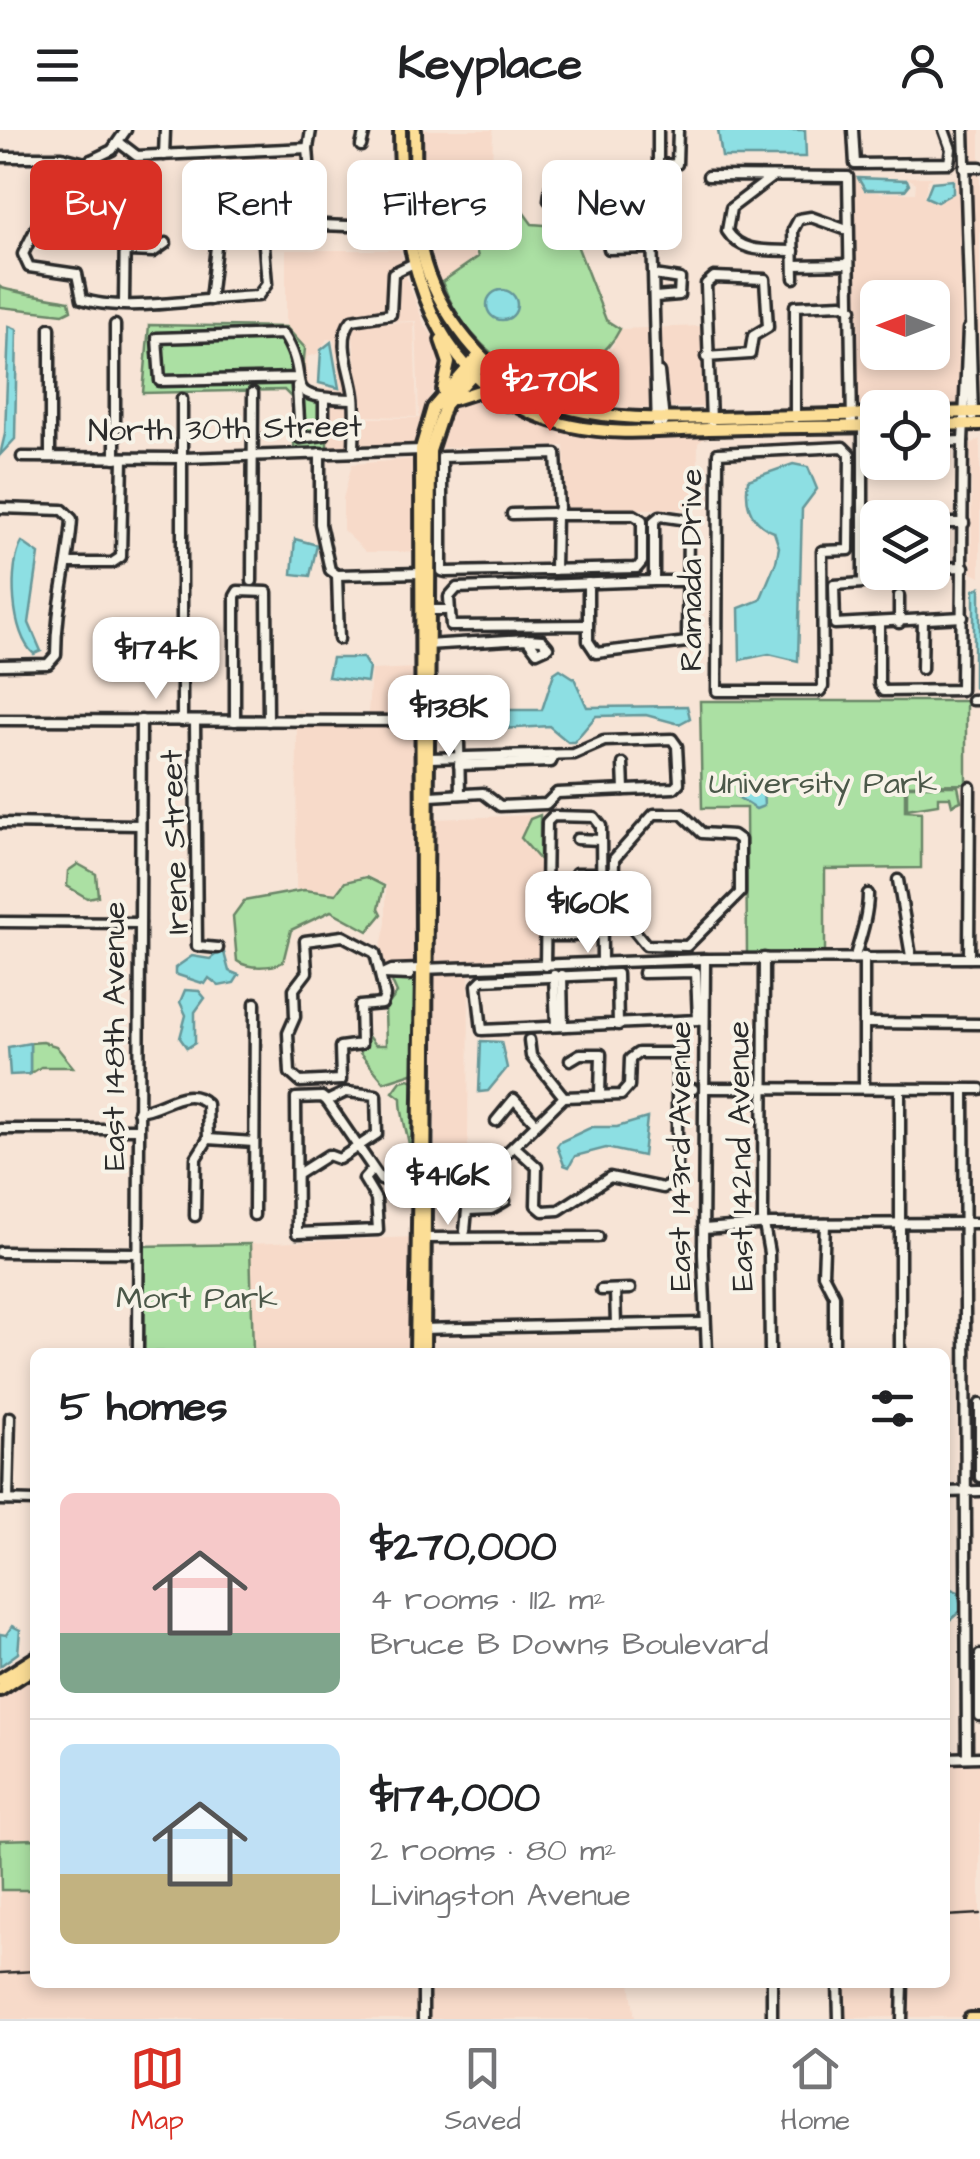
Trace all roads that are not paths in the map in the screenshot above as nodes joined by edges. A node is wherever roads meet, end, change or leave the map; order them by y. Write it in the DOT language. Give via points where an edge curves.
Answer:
graph roads {
  1 [pos="126,130"];
  2 [pos="165,130"];
  3 [pos="312,130"];
  4 [pos="365,130"];
  5 [pos="400,130"];
  6 [pos="416,130"];
  7 [pos="658,130"];
  8 [pos="678,130"];
  9 [pos="853,130"];
  10 [pos="944,130"];
  11 [pos="964,130"];
  12 [pos="120,143"];
  13 [pos="360,146"];
  14 [pos="308,148"];
  15 [pos="164,155"];
  16 [pos="0,157"];
  17 [pos="68,160"];
  18 [pos="91,160"];
  19 [pos="309,160"];
  20 [pos="964,167"];
  21 [pos="980,167"];
  22 [pos="708,176"];
  23 [pos="773,176"];
  24 [pos="847,230"];
  25 [pos="30,241"];
  26 [pos="166,243"];
  27 [pos="216,250"];
  28 [pos="264,250"];
  29 [pos="653,250"];
  30 [pos="794,251"];
  31 [pos="128,252"];
  32 [pos="412,264"];
  33 [pos="848,264"];
  34 [pos="794,266"];
  35 [pos="654,275"];
  36 [pos="794,278"];
  37 [pos="655,298"];
  38 [pos="210,300"];
  39 [pos="124,302"];
  40 [pos="428,308"];
  41 [pos="852,309"];
  42 [pos="980,318"];
  43 [pos="968,322"];
  44 [pos="115,324"];
  45 [pos="50,328"];
  46 [pos="706,357"];
  47 [pos="482,358"];
  48 [pos="471,368"];
  49 [pos="297,382"];
  50 [pos="253,392"];
  51 [pos="182,399"];
  52 [pos="324,399"];
  53 [pos="354,399"];
  54 [pos="443,400"];
  55 [pos="972,412"];
  56 [pos="539,415"];
  57 [pos="860,419"];
  58 [pos="857,420"];
  59 [pos="860,421"];
  60 [pos="796,422"];
  61 [pos="711,423"];
  62 [pos="661,425"];
  63 [pos="973,425"];
  64 [pos="860,432"];
  65 [pos="950,442"];
  66 [pos="962,445"];
  67 [pos="792,448"];
  68 [pos="425,450"];
  69 [pos="354,452"];
  70 [pos="253,454"];
  71 [pos="22,456"];
  72 [pos="50,457"];
  73 [pos="119,458"];
  74 [pos="182,458"];
  75 [pos="320,458"];
  76 [pos="0,508"];
  77 [pos="512,514"];
  78 [pos="556,515"];
  79 [pos="431,516"];
  80 [pos="950,523"];
  81 [pos="964,523"];
  82 [pos="70,563"];
  83 [pos="950,568"];
  84 [pos="964,568"];
  85 [pos="556,570"];
  86 [pos="421,573"];
  87 [pos="337,575"];
  88 [pos="252,581"];
  89 [pos="654,581"];
  90 [pos="688,581"];
  91 [pos="588,583"];
  92 [pos="860,583"];
  93 [pos="899,596"];
  94 [pos="436,610"];
  95 [pos="963,617"];
  96 [pos="922,619"];
  97 [pos="879,624"];
  98 [pos="899,624"];
  99 [pos="588,629"];
  100 [pos="339,639"];
  101 [pos="528,639"];
  102 [pos="425,645"];
  103 [pos="0,664"];
  104 [pos="922,669"];
  105 [pos="0,720"];
  106 [pos="140,720"];
  107 [pos="182,721"];
  108 [pos="196,721"];
  109 [pos="268,721"];
  110 [pos="425,721"];
  111 [pos="235,722"];
  112 [pos="459,742"];
  113 [pos="430,758"];
  114 [pos="459,761"];
  115 [pos="623,764"];
  116 [pos="970,787"];
  117 [pos="624,790"];
  118 [pos="458,794"];
  119 [pos="430,796"];
  120 [pos="0,823"];
  121 [pos="140,824"];
  122 [pos="576,840"];
  123 [pos="600,840"];
  124 [pos="576,873"];
  125 [pos="600,873"];
  126 [pos="898,880"];
  127 [pos="868,894"];
  128 [pos="547,900"];
  129 [pos="570,900"];
  130 [pos="0,922"];
  131 [pos="140,923"];
  132 [pos="547,936"];
  133 [pos="574,936"];
  134 [pos="672,946"];
  135 [pos="218,948"];
  136 [pos="859,956"];
  137 [pos="910,956"];
  138 [pos="764,958"];
  139 [pos="969,958"];
  140 [pos="980,958"];
  141 [pos="705,959"];
  142 [pos="673,960"];
  143 [pos="602,963"];
  144 [pos="552,966"];
  145 [pos="423,971"];
  146 [pos="644,973"];
  147 [pos="382,975"];
  148 [pos="558,976"];
  149 [pos="255,1004"];
  150 [pos="702,1020"];
  151 [pos="864,1024"];
  152 [pos="980,1024"];
  153 [pos="618,1025"];
  154 [pos="560,1026"];
  155 [pos="529,1040"];
  156 [pos="570,1060"];
  157 [pos="706,1088"];
  158 [pos="763,1088"];
  159 [pos="864,1088"];
  160 [pos="677,1089"];
  161 [pos="693,1089"];
  162 [pos="900,1089"];
  163 [pos="980,1089"];
  164 [pos="964,1090"];
  165 [pos="600,1095"];
  166 [pos="564,1097"];
  167 [pos="327,1101"];
  168 [pos="138,1111"];
  169 [pos="496,1121"];
  170 [pos="536,1124"];
  171 [pos="0,1129"];
  172 [pos="138,1130"];
  173 [pos="208,1139"];
  174 [pos="254,1142"];
  175 [pos="356,1146"];
  176 [pos="515,1147"];
  177 [pos="372,1170"];
  178 [pos="298,1174"];
  179 [pos="424,1181"];
  180 [pos="461,1181"];
  181 [pos="667,1187"];
  182 [pos="505,1201"];
  183 [pos="672,1201"];
  184 [pos="466,1210"];
  185 [pos="254,1214"];
  186 [pos="196,1216"];
  187 [pos="965,1222"];
  188 [pos="900,1223"];
  189 [pos="980,1223"];
  190 [pos="825,1224"];
  191 [pos="764,1227"];
  192 [pos="704,1229"];
  193 [pos="465,1231"];
  194 [pos="598,1237"];
  195 [pos="424,1238"];
  196 [pos="0,1252"];
  197 [pos="138,1253"];
  198 [pos="630,1289"];
  199 [pos="601,1290"];
  200 [pos="615,1290"];
  201 [pos="704,1323"];
  202 [pos="616,1325"];
  203 [pos="980,1327"];
  204 [pos="966,1328"];
  205 [pos="423,1329"];
  206 [pos="138,1348"];
  207 [pos="417,1348"];
  208 [pos="424,1348"];
  209 [pos="707,1348"];
  210 [pos="770,1348"];
  211 [pos="834,1348"];
  212 [pos="900,1348"];
  213 [pos="980,1404"];
  214 [pos="10,1417"];
  215 [pos="980,1477"];
  216 [pos="980,1491"];
  217 [pos="950,1492"];
  218 [pos="966,1492"];
  219 [pos="980,1499"];
  220 [pos="4,1500"];
  221 [pos="30,1501"];
  222 [pos="966,1577"];
  223 [pos="980,1577"];
  224 [pos="980,1655"];
  225 [pos="30,1661"];
  226 [pos="30,1670"];
  227 [pos="0,1680"];
  228 [pos="0,1690"];
  229 [pos="966,1706"];
  230 [pos="979,1706"];
  231 [pos="980,1716"];
  232 [pos="966,1757"];
  233 [pos="980,1757"];
  234 [pos="950,1758"];
  235 [pos="423,1988"];
  236 [pos="772,1988"];
  237 [pos="838,1988"];
  238 [pos="902,1988"];
  239 [pos="423,2019"];
  240 [pos="772,2019"];
  241 [pos="839,2019"];
  242 [pos="902,2019"];
  243 [pos="970,2019"];
  244 [pos="980,2019"];
  1 -- 12 [label="street"];
  2 -- 15 [label="street"];
  3 -- 14 [label="street"];
  4 -- 13 [label="street"];
  5 -- 32 [label="main road"];
  6 -- 47 [label="main road" via="416,207 425,262 442,305"];
  7 -- 8 [label="street" via="658,165 678,164"];
  9 -- 10 [label="street" via="856,164 949,163 952,149"];
  11 -- 20 [label="street"];
  12 -- 15 [label="street" via="137,156"];
  12 -- 18 [label="street"];
  14 -- 15 [label="street"];
  14 -- 19 [label="street"];
  16 -- 17 [label="street"];
  20 -- 21 [label="street"];
  20 -- 43 [label="street"];
  22 -- 23 [label="street"];
  23 -- 24 [label="street" via="848,176"];
  23 -- 30 [label="street" via="731,208 726,232 754,250"];
  24 -- 30 [label="street" via="804,216 793,230"];
  24 -- 33 [label="street"];
  25 -- 39 [label="street" via="26,262 38,271 77,274 86,301"];
  26 -- 31 [label="street" via="153,252"];
  27 -- 38 [label="street"];
  28 -- 38 [label="street" via="266,292"];
  29 -- 35 [label="street"];
  30 -- 34 [label="street"];
  31 -- 39 [label="street"];
  32 -- 40 [label="main road"];
  32 -- 53 [label="street" via="393,273 390,314 348,323 346,362"];
  33 -- 34 [label="street"];
  33 -- 41 [label="street"];
  34 -- 36 [label="street"];
  35 -- 37 [label="street"];
  35 -- 37 [label="street" via="678,276 680,292"];
  37 -- 62 [label="street"];
  38 -- 39 [label="street"];
  40 -- 48 [label="main road"];
  40 -- 54 [label="main road" via="448,354"];
  41 -- 58 [label="street"];
  41 -- 60 [label="street" via="795,306"];
  42 -- 43 [label="street"];
  43 -- 55 [label="street"];
  44 -- 73 [label="street"];
  45 -- 72 [label="street"];
  46 -- 46 [label="street" via="708,280 765,279 768,327 753,336 750,354"];
  46 -- 61 [label="street"];
  47 -- 48 [label="main road"];
  47 -- 62 [label="main road" via="528,392 576,412"];
  48 -- 54 [label="main road"];
  48 -- 56 [label="main road"];
  49 -- 49 [label="street" via="297,355 284,334 157,338 160,380"];
  49 -- 52 [label="street" via="308,396"];
  49 -- 52 [label="street" via="300,438 324,435"];
  50 -- 70 [label="street"];
  51 -- 74 [label="street, Irene Street"];
  52 -- 53 [label="street"];
  53 -- 69 [label="street"];
  54 -- 56 [label="main road" via="477,391"];
  54 -- 68 [label="main road"];
  55 -- 63 [label="street"];
  56 -- 62 [label="main road" via="592,429"];
  57 -- 58 [label="main road"];
  58 -- 59 [label="main road"];
  58 -- 60 [label="main road"];
  58 -- 64 [label="street"];
  60 -- 61 [label="main road"];
  61 -- 62 [label="main road"];
  63 -- 66 [label="street"];
  65 -- 66 [label="street"];
  66 -- 81 [label="street"];
  67 -- 67 [label="street, Ramada Drive" via="726,450 714,459 714,678 720,692 823,687 822,550 850,550 850,454 843,447"];
  68 -- 69 [label="street, North 30th Street"];
  68 -- 79 [label="main road"];
  69 -- 75 [label="street, North 30th Street"];
  70 -- 74 [label="street, North 30th Street"];
  70 -- 75 [label="street, North 30th Street"];
  70 -- 88 [label="street"];
  71 -- 72 [label="street, North 30th Street"];
  72 -- 73 [label="street, North 30th Street"];
  73 -- 74 [label="street, North 30th Street"];
  73 -- 82 [label="street" via="118,561"];
  74 -- 107 [label="street, Irene Street"];
  75 -- 87 [label="street" via="320,530 326,564"];
  76 -- 82 [label="street" via="68,512"];
  77 -- 78 [label="street"];
  78 -- 79 [label="street" via="556,454 447,454"];
  78 -- 85 [label="street"];
  78 -- 85 [label="street" via="639,517 642,562 637,568"];
  79 -- 85 [label="street" via="442,571"];
  79 -- 86 [label="main road"];
  79 -- 94 [label="main road"];
  80 -- 81 [label="street"];
  81 -- 84 [label="street"];
  82 -- 103 [label="street" via="58,593 54,661"];
  83 -- 84 [label="street"];
  84 -- 95 [label="street"];
  86 -- 87 [label="street"];
  86 -- 94 [label="main road"];
  87 -- 100 [label="street"];
  89 -- 90 [label="street"];
  89 -- 90 [label="street" via="654,521 660,516 688,520"];
  89 -- 91 [label="street"];
  90 -- 99 [label="street" via="687,642 590,650 582,643"];
  91 -- 94 [label="street" via="457,588"];
  91 -- 99 [label="street"];
  92 -- 97 [label="street" via="834,584 834,621"];
  93 -- 98 [label="street"];
  94 -- 99 [label="street" via="455,630"];
  94 -- 102 [label="main road"];
  95 -- 96 [label="street"];
  95 -- 97 [label="street" via="958,691 883,691"];
  96 -- 98 [label="street"];
  96 -- 104 [label="street"];
  97 -- 98 [label="street"];
  101 -- 102 [label="street"];
  102 -- 110 [label="main road"];
  105 -- 106 [label="street"];
  106 -- 107 [label="street"];
  106 -- 121 [label="street, East 148th Avenue"];
  107 -- 108 [label="street"];
  108 -- 111 [label="street"];
  108 -- 135 [label="street, Irene Street" via="197,946"];
  109 -- 110 [label="street"];
  109 -- 111 [label="street"];
  109 -- 111 [label="street" via="267,592 252,591 235,596"];
  110 -- 113 [label="main road"];
  110 -- 145 [label="main road"];
  112 -- 114 [label="street"];
  113 -- 114 [label="street"];
  113 -- 119 [label="main road"];
  114 -- 117 [label="street" via="551,762 554,755 577,754 604,741 676,741 678,787"];
  114 -- 118 [label="street"];
  115 -- 117 [label="street"];
  116 -- 139 [label="street"];
  117 -- 118 [label="street" via="558,793 546,804 500,806 483,793"];
  118 -- 119 [label="street"];
  119 -- 145 [label="main road"];
  120 -- 121 [label="street"];
  121 -- 131 [label="street, East 148th Avenue"];
  122 -- 123 [label="street"];
  123 -- 125 [label="street"];
  123 -- 128 [label="street" via="594,817 553,816"];
  124 -- 125 [label="street"];
  125 -- 143 [label="street"];
  126 -- 137 [label="street"];
  127 -- 136 [label="street"];
  128 -- 129 [label="street"];
  128 -- 132 [label="street"];
  130 -- 131 [label="street"];
  131 -- 168 [label="street, East 148th Avenue"];
  132 -- 133 [label="street"];
  132 -- 144 [label="street"];
  134 -- 134 [label="street" via="690,944 738,896 740,840 702,833 682,814 654,814 614,859 612,901 646,945"];
  134 -- 142 [label="street"];
  136 -- 137 [label="street"];
  136 -- 138 [label="street"];
  136 -- 151 [label="street"];
  137 -- 139 [label="street"];
  138 -- 141 [label="street"];
  138 -- 158 [label="street, East 142nd Avenue"];
  139 -- 140 [label="street"];
  141 -- 142 [label="street"];
  141 -- 150 [label="street, East 143rd Avenue"];
  142 -- 143 [label="street"];
  143 -- 144 [label="street"];
  144 -- 145 [label="street"];
  144 -- 148 [label="street"];
  145 -- 147 [label="street"];
  145 -- 179 [label="main road"];
  146 -- 150 [label="street" via="696,972"];
  147 -- 147 [label="street" via="382,1004 360,1006 362,1044 340,1047 341,1080 295,1079 288,1033 294,989 306,972 305,941 352,938 374,953"];
  148 -- 153 [label="street" via="616,974"];
  148 -- 154 [label="street"];
  148 -- 154 [label="street" via="479,982 479,1025"];
  149 -- 174 [label="street"];
  150 -- 153 [label="street"];
  150 -- 157 [label="street, East 143rd Avenue"];
  151 -- 152 [label="street"];
  151 -- 159 [label="street"];
  153 -- 154 [label="street"];
  155 -- 166 [label="street" via="531,1056"];
  156 -- 165 [label="street" via="602,1054"];
  157 -- 158 [label="street"];
  157 -- 192 [label="street, East 143rd Avenue"];
  158 -- 159 [label="street"];
  158 -- 191 [label="street, East 142nd Avenue"];
  159 -- 162 [label="street"];
  160 -- 161 [label="street"];
  160 -- 165 [label="street" via="671,1053 638,1053 621,1095"];
  160 -- 181 [label="street" via="678,1171"];
  162 -- 164 [label="street"];
  162 -- 188 [label="street"];
  163 -- 164 [label="street"];
  164 -- 187 [label="street"];
  165 -- 166 [label="street"];
  166 -- 170 [label="street"];
  167 -- 175 [label="street"];
  167 -- 175 [label="street" via="346,1092 376,1095 377,1134"];
  167 -- 178 [label="street" via="296,1098"];
  168 -- 172 [label="street, East 148th Avenue"];
  168 -- 173 [label="street" via="195,1096 208,1109"];
  169 -- 170 [label="street" via="514,1099"];
  170 -- 176 [label="street"];
  171 -- 172 [label="street"];
  172 -- 197 [label="street, East 148th Avenue"];
  173 -- 174 [label="street"];
  173 -- 186 [label="street" via="196,1154"];
  174 -- 185 [label="street"];
  175 -- 177 [label="street"];
  175 -- 178 [label="street"];
  176 -- 180 [label="street" via="484,1175"];
  176 -- 181 [label="street" via="537,1167 536,1205 543,1210 558,1210 606,1178"];
  177 -- 178 [label="street" via="364,1179 376,1200 373,1233 296,1233"];
  177 -- 179 [label="street" via="389,1179"];
  179 -- 180 [label="street"];
  179 -- 195 [label="main road"];
  180 -- 184 [label="street"];
  181 -- 183 [label="street"];
  182 -- 184 [label="street" via="491,1210"];
  184 -- 193 [label="street"];
  187 -- 188 [label="street"];
  187 -- 189 [label="street"];
  187 -- 204 [label="street"];
  188 -- 190 [label="street"];
  188 -- 212 [label="street"];
  190 -- 191 [label="street"];
  190 -- 211 [label="street" via="823,1274 834,1294"];
  191 -- 192 [label="street"];
  191 -- 210 [label="street, East 142nd Avenue"];
  192 -- 201 [label="street, East 143rd Avenue"];
  194 -- 195 [label="street"];
  195 -- 205 [label="main road"];
  196 -- 197 [label="street"];
  197 -- 206 [label="street, East 148th Avenue"];
  198 -- 200 [label="street"];
  199 -- 200 [label="street"];
  200 -- 202 [label="street"];
  201 -- 202 [label="street"];
  201 -- 209 [label="street, East 143rd Avenue"];
  202 -- 205 [label="street"];
  203 -- 204 [label="street"];
  204 -- 218 [label="street"];
  205 -- 207 [label="main road"];
  205 -- 208 [label="main road"];
  213 -- 215 [label="street"];
  214 -- 220 [label="street"];
  216 -- 218 [label="street"];
  216 -- 219 [label="street"];
  217 -- 218 [label="street"];
  218 -- 222 [label="street"];
  220 -- 221 [label="street"];
  222 -- 223 [label="street"];
  222 -- 229 [label="street"];
  224 -- 230 [label="street"];
  225 -- 227 [label="main road"];
  226 -- 228 [label="main road"];
  229 -- 230 [label="street"];
  229 -- 232 [label="street"];
  230 -- 231 [label="street"];
  232 -- 233 [label="street"];
  232 -- 234 [label="street"];
  235 -- 239 [label="street"];
  236 -- 240 [label="street"];
  237 -- 241 [label="street"];
  238 -- 242 [label="street"];
  243 -- 244 [label="main road"];
}
